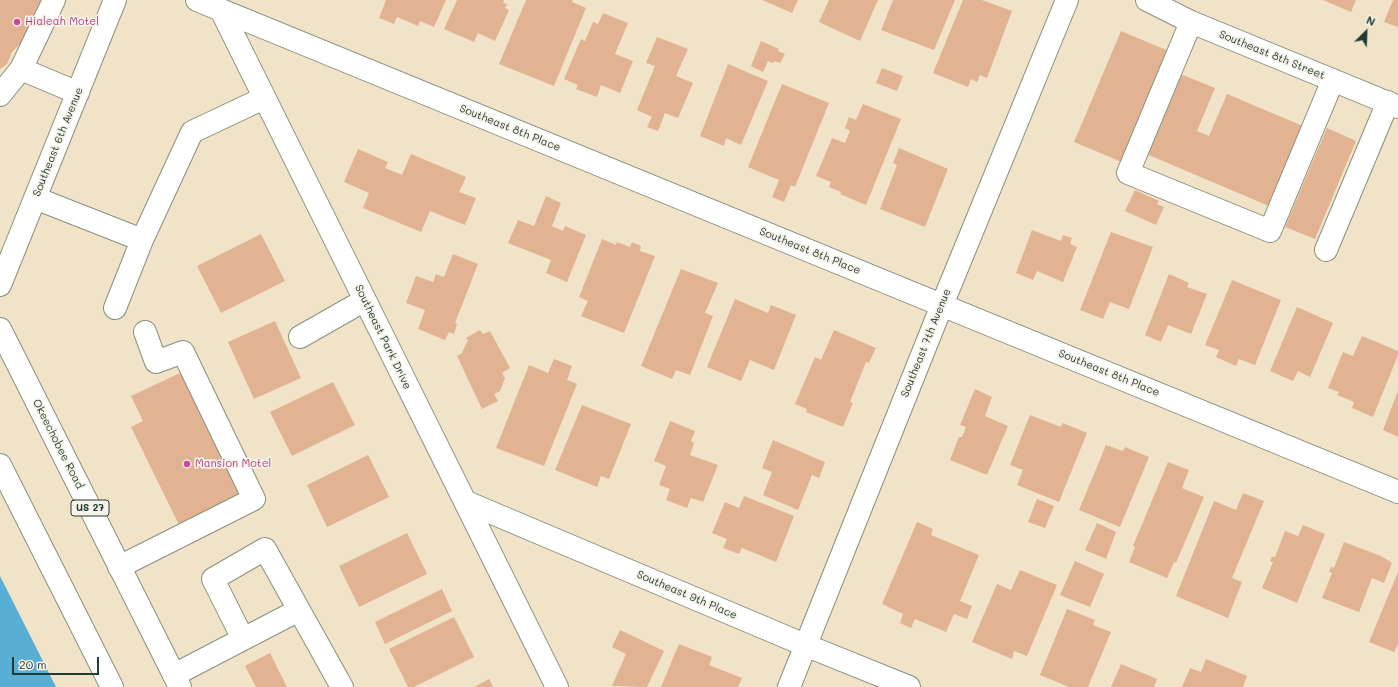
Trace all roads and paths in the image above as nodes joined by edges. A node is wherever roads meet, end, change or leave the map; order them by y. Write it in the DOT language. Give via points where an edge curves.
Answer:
graph roads {
  1 [pos="54,0"];
  2 [pos="115,0"];
  3 [pos="197,0"];
  4 [pos="1067,0"];
  5 [pos="1147,0"];
  6 [pos="221,10"];
  7 [pos="1191,22"];
  8 [pos="21,69"];
  9 [pos="1333,80"];
  10 [pos="78,93"];
  11 [pos="0,95"];
  12 [pos="264,98"];
  13 [pos="1393,105"];
  14 [pos="36,198"];
  15 [pos="142,240"];
  16 [pos="1326,250"];
  17 [pos="0,285"];
  18 [pos="365,300"];
  19 [pos="942,304"];
  20 [pos="115,308"];
  21 [pos="0,329"];
  22 [pos="145,332"];
  23 [pos="300,337"];
  24 [pos="0,465"];
  25 [pos="1398,492"];
  26 [pos="466,502"];
  27 [pos="119,567"];
  28 [pos="299,610"];
  29 [pos="243,639"];
  30 [pos="804,645"];
  31 [pos="177,681"];
  32 [pos="112,687"];
  33 [pos="342,687"];
  34 [pos="557,687"];
  35 [pos="789,687"];
  36 [pos="909,687"];
  1 -- 8 [label="main road"];
  2 -- 10 [label="main road, Southeast 6th Avenue"];
  3 -- 6 [label="main road"];
  4 -- 19 [label="main road, Southeast 7th Avenue"];
  5 -- 7 [label="main road, Southeast 8th Street"];
  6 -- 12 [label="main road, Southeast Park Drive"];
  6 -- 19 [label="main road, Southeast 8th Place"];
  7 -- 9 [label="main road, Southeast 8th Street"];
  7 -- 9 [label="main road" via="1128,173 1270,231"];
  8 -- 10 [label="main road"];
  8 -- 11 [label="main road"];
  9 -- 13 [label="main road, Southeast 8th Street"];
  10 -- 14 [label="main road, Southeast 6th Avenue"];
  12 -- 15 [label="main road" via="192,132"];
  12 -- 18 [label="main road, Southeast Park Drive"];
  13 -- 16 [label="main road"];
  14 -- 15 [label="main road"];
  14 -- 17 [label="main road, Southeast 6th Avenue"];
  15 -- 20 [label="main road"];
  18 -- 23 [label="main road"];
  18 -- 26 [label="main road, Southeast Park Drive"];
  19 -- 25 [label="main road, Southeast 8th Place"];
  19 -- 30 [label="main road, Southeast 7th Avenue"];
  21 -- 27 [label="main road, Okeechobee Road / US 27"];
  22 -- 27 [label="main road" via="156,362 183,352 254,499"];
  24 -- 32 [label="main road"];
  26 -- 30 [label="main road, Southeast 9th Place"];
  26 -- 34 [label="main road, Southeast Park Drive"];
  27 -- 31 [label="main road, Okeechobee Road / US 27"];
  28 -- 29 [label="main road"];
  28 -- 29 [label="main road" via="265,549 213,579"];
  28 -- 33 [label="main road"];
  29 -- 31 [label="main road"];
  30 -- 35 [label="main road, Southeast 7th Avenue"];
  30 -- 36 [label="main road, Southeast 9th Place"];
}
